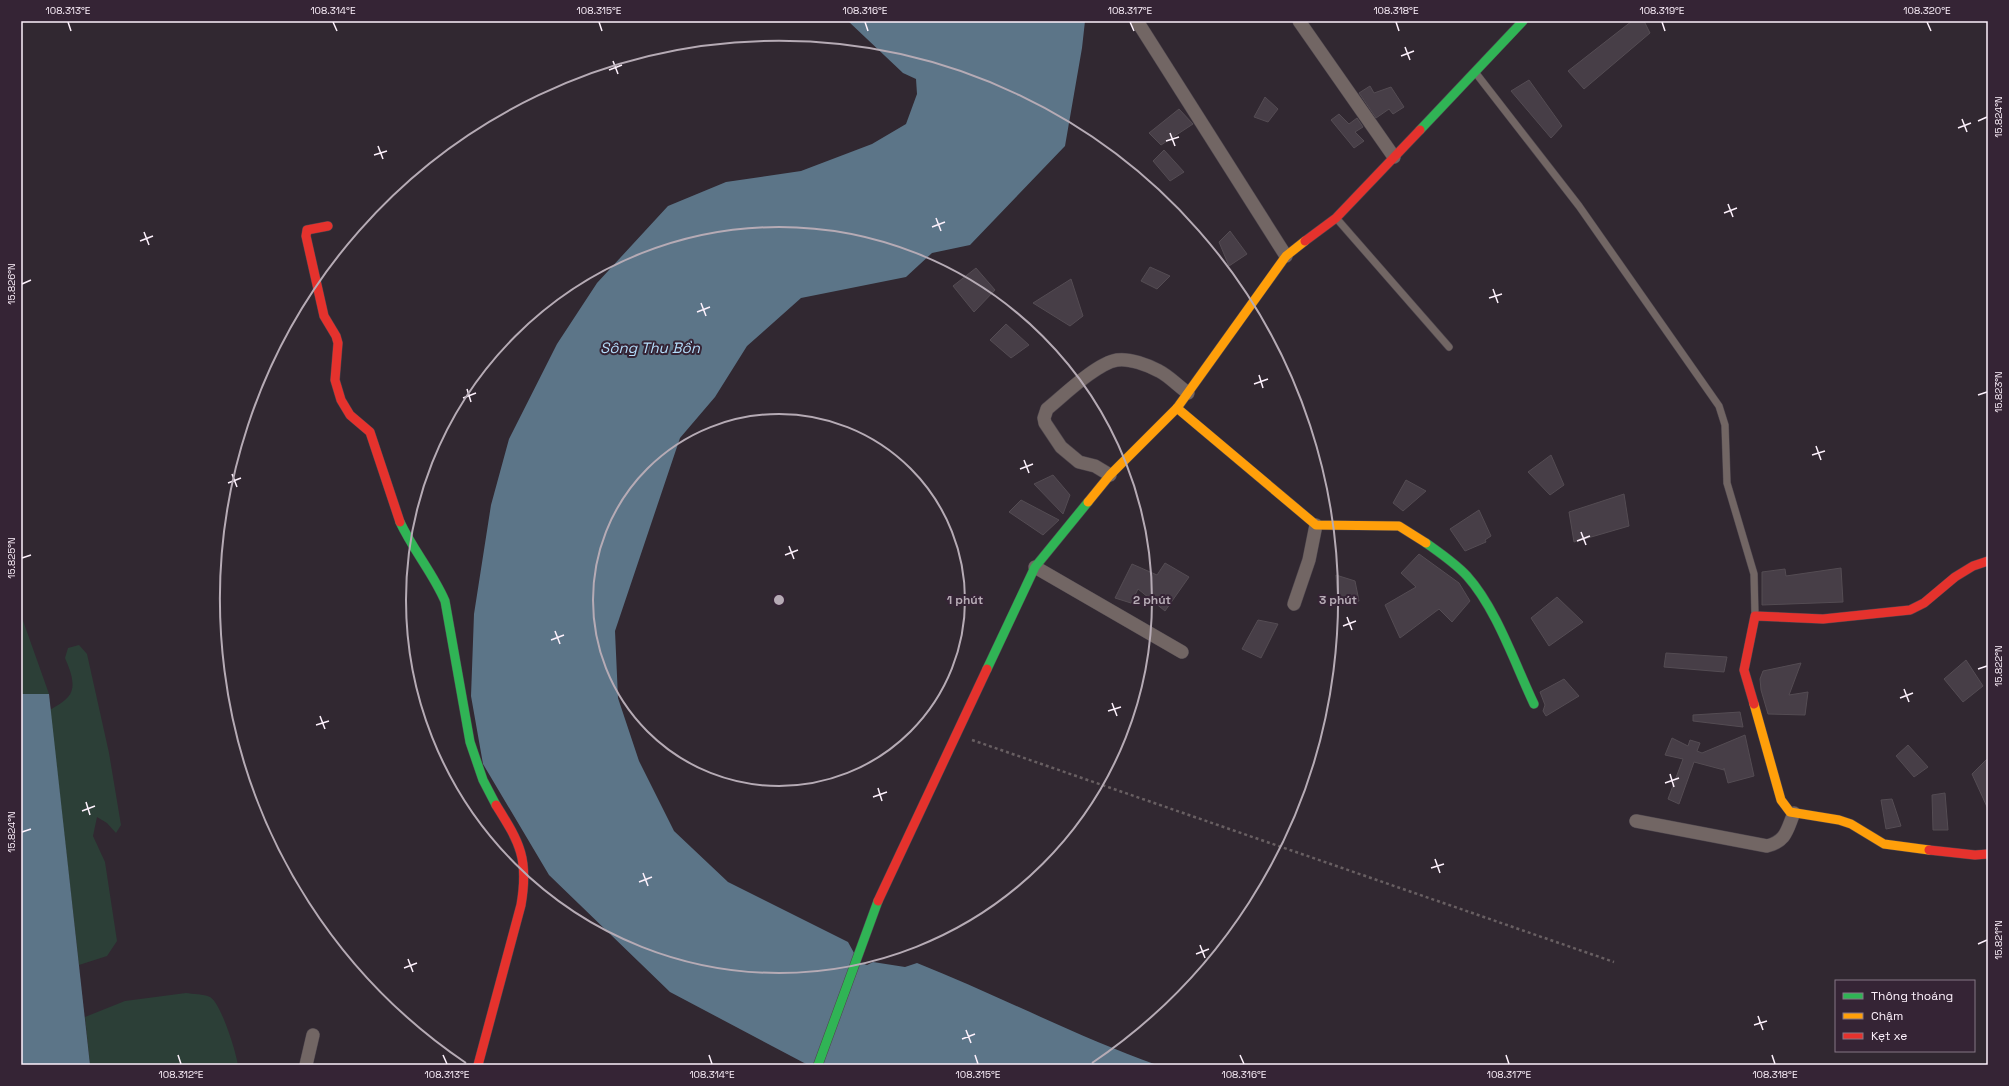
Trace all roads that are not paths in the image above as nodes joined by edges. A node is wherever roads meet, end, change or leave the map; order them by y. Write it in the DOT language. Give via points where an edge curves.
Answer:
graph roads {
  1 [pos="1136,21"];
  2 [pos="1299,21"];
  3 [pos="1522,21"];
  4 [pos="1475,71"];
  5 [pos="1394,157"];
  6 [pos="1336,218"];
  7 [pos="328,226"];
  8 [pos="1286,256"];
  9 [pos="1449,347"];
  10 [pos="1188,393"];
  11 [pos="1177,408"];
  12 [pos="1110,475"];
  13 [pos="1316,525"];
  14 [pos="1988,561"];
  15 [pos="1035,567"];
  16 [pos="1294,604"];
  17 [pos="1755,616"];
  18 [pos="1182,652"];
  19 [pos="1534,704"];
  20 [pos="1794,813"];
  21 [pos="1636,820"];
  22 [pos="1988,854"];
  23 [pos="313,1035"];
  24 [pos="306,1065"];
  25 [pos="478,1065"];
  26 [pos="818,1065"];
  1 -- 8 [label="street"];
  2 -- 5 [label="street"];
  3 -- 4 [label="street"];
  4 -- 5 [label="street"];
  4 -- 17 [label="lane" via="1579,206 1719,406 1725,425 1728,483 1754,574"];
  5 -- 6 [label="street"];
  6 -- 8 [label="street"];
  6 -- 9 [label="lane"];
  7 -- 25 [label="street" via="307,230 306,236 324,316 338,343 335,380 338,392 350,415 370,432 400,523 438,584 445,601 470,742 483,780 501,816 514,834 524,863 525,881 521,905"];
  8 -- 10 [label="street"];
  10 -- 11 [label="street"];
  10 -- 12 [label="street" via="1153,368 1119,360 1111,361 1096,370 1047,409 1045,423 1061,447 1079,462 1100,468"];
  11 -- 12 [label="street"];
  11 -- 13 [label="street"];
  12 -- 15 [label="street"];
  13 -- 16 [label="street"];
  13 -- 19 [label="street" via="1399,526 1445,556 1467,576 1490,610"];
  14 -- 17 [label="street" via="1973,566 1955,577 1924,603 1910,610 1823,618"];
  15 -- 18 [label="street"];
  15 -- 26 [label="street" via="879,898"];
  17 -- 20 [label="street" via="1744,670 1781,800 1786,809"];
  20 -- 21 [label="street" via="1784,838 1768,846"];
  20 -- 22 [label="street" via="1852,824 1884,844 1975,855"];
  23 -- 24 [label="street"];
}
